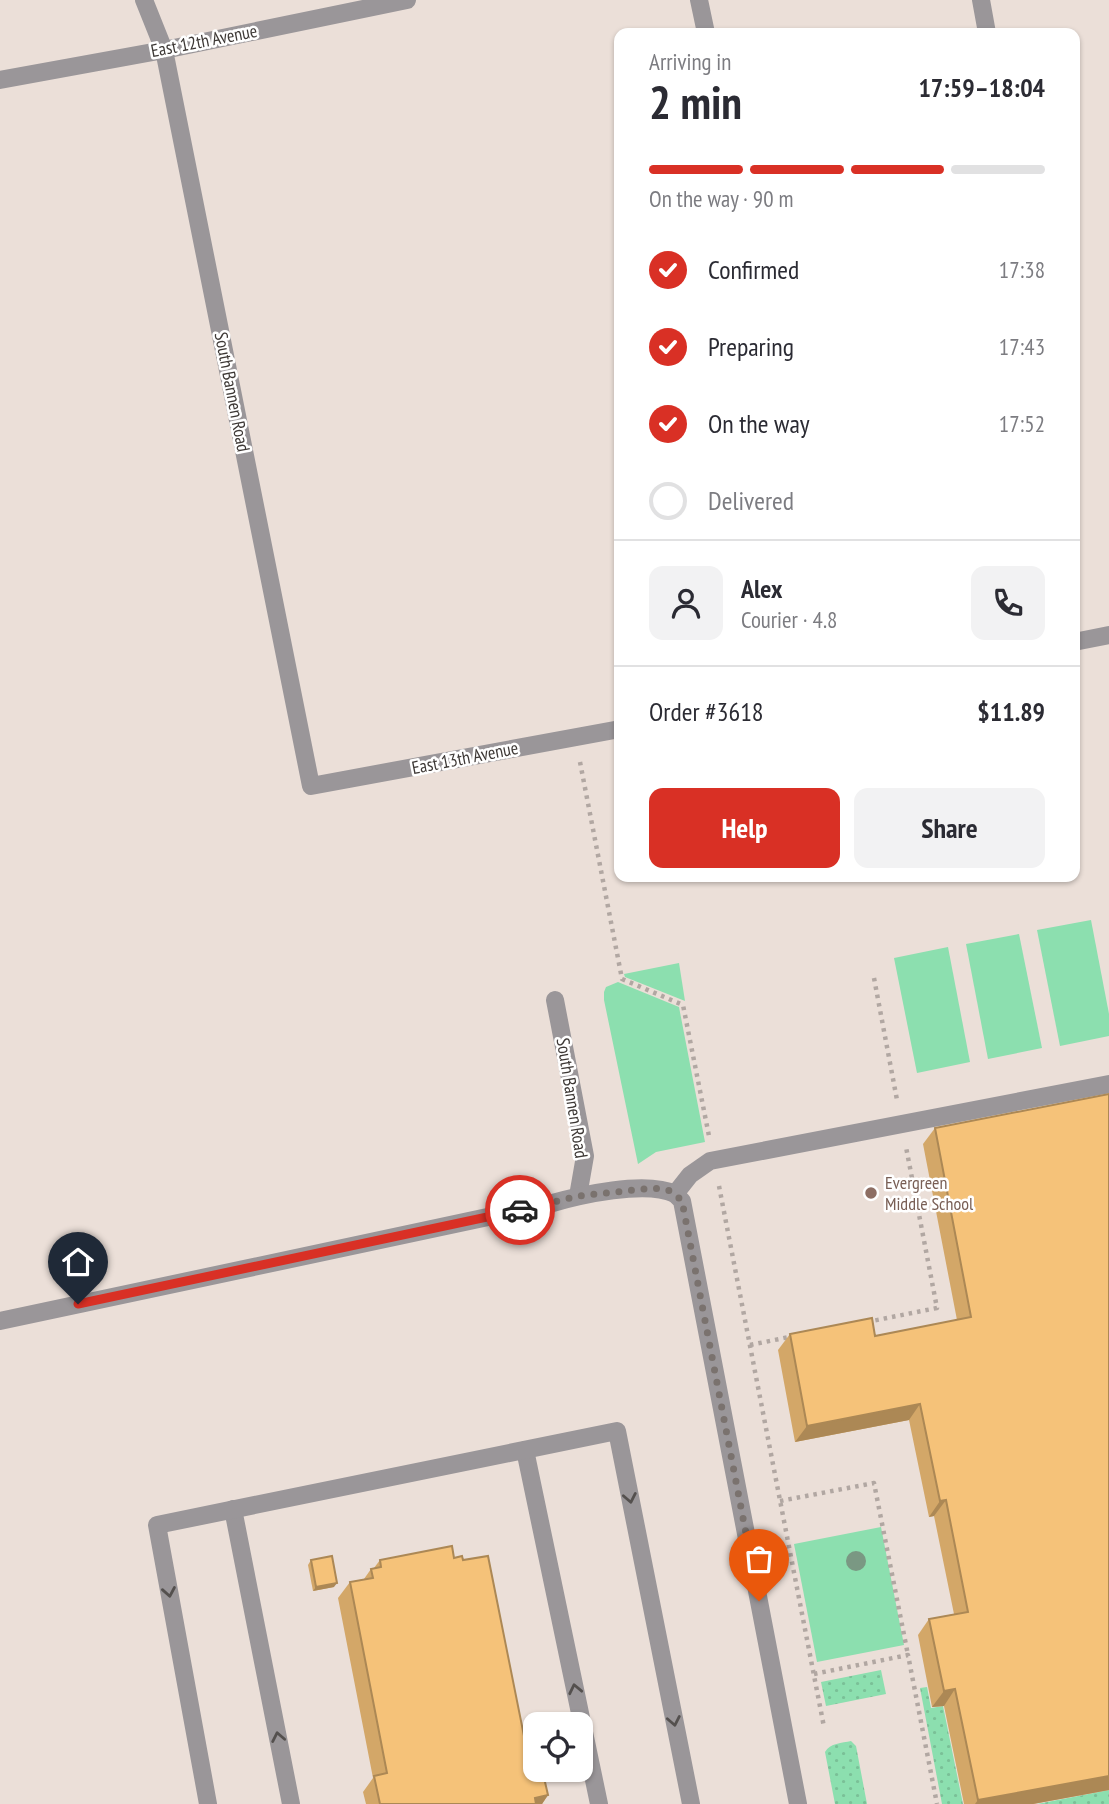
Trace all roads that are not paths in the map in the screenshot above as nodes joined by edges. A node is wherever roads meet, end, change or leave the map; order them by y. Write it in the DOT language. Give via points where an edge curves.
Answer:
graph roads {
  1 [pos="144,0"];
  2 [pos="407,0"];
  3 [pos="699,0"];
  4 [pos="981,0"];
  5 [pos="705,28"];
  6 [pos="986,28"];
  7 [pos="164,50"];
  8 [pos="0,80"];
  9 [pos="1109,635"];
  10 [pos="1080,641"];
  11 [pos="614,730"];
  12 [pos="311,786"];
  13 [pos="555,1000"];
  14 [pos="1109,1084"];
  15 [pos="675,1194"];
  16 [pos="578,1196"];
  17 [pos="0,1321"];
  18 [pos="525,1450"];
  19 [pos="233,1509"];
  20 [pos="208,1804"];
  21 [pos="292,1804"];
  22 [pos="599,1804"];
  23 [pos="691,1804"];
  24 [pos="797,1804"];
  1 -- 7 [label="street, South Bannen Road"];
  2 -- 7 [label="street, East 12th Avenue"];
  3 -- 5 [label="street"];
  4 -- 6 [label="street"];
  7 -- 8 [label="street, East 12th Avenue"];
  7 -- 12 [label="street, South Bannen Road"];
  9 -- 10 [label="street"];
  11 -- 12 [label="street, East 13th Avenue"];
  13 -- 16 [label="street, South Bannen Road" via="585,1156"];
  14 -- 15 [label="street" via="710,1161 690,1175"];
  15 -- 16 [label="street" via="653,1188"];
  15 -- 24 [label="street" via="682,1201"];
  16 -- 17 [label="street"];
  18 -- 19 [label="street"];
  22 -- 18 [label="street, one-way"];
  18 -- 23 [label="street, one-way" via="617,1431"];
  19 -- 20 [label="street, one-way" via="157,1525"];
  21 -- 19 [label="street, one-way"];
}
